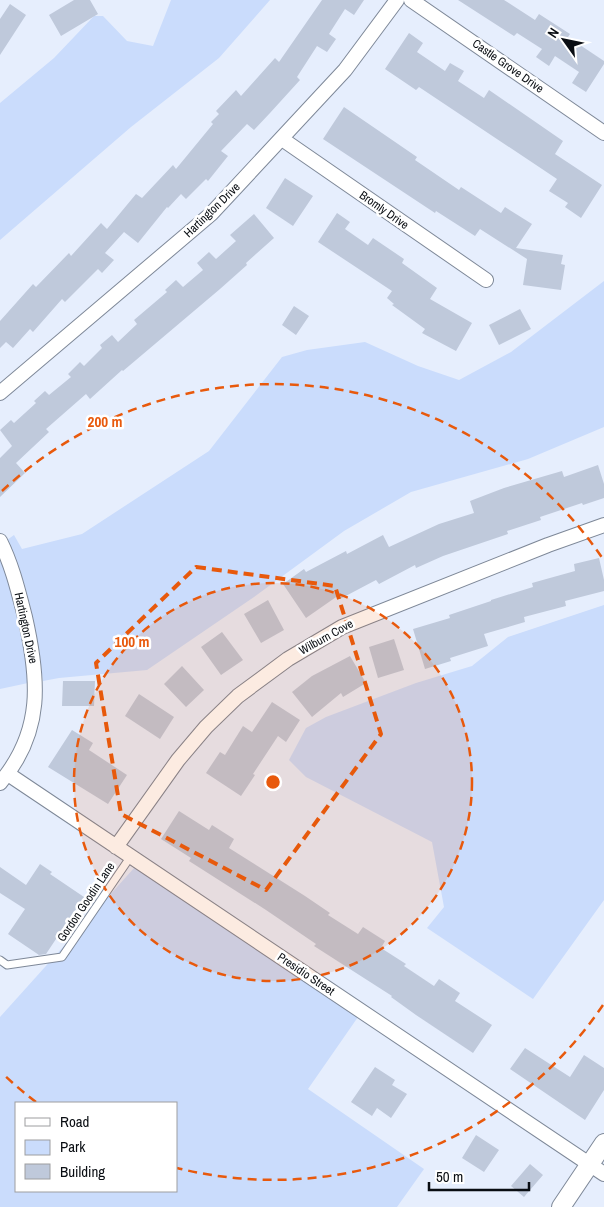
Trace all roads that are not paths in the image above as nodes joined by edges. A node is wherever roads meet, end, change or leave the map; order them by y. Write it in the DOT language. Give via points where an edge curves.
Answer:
graph roads {
  1 [pos="397,0"];
  2 [pos="411,0"];
  3 [pos="604,133"];
  4 [pos="282,139"];
  5 [pos="486,280"];
  6 [pos="0,393"];
  7 [pos="604,525"];
  8 [pos="0,541"];
  9 [pos="4,778"];
  10 [pos="116,847"];
  11 [pos="131,856"];
  12 [pos="0,960"];
  13 [pos="604,1143"];
  14 [pos="597,1169"];
  15 [pos="561,1207"];
  1 -- 4 [label="street, Hartington Drive" via="345,70"];
  2 -- 3 [label="street, Castle Grove Drive"];
  4 -- 5 [label="street, Bromly Drive"];
  4 -- 6 [label="street, Hartington Drive" via="211,214"];
  7 -- 10 [label="street, Wilburn Cove" via="342,627 288,659 238,696 206,727"];
  8 -- 9 [label="street, Hartington Drive" via="11,563 18,589 36,680 28,734 17,762"];
  9 -- 10 [label="street, Presidio Street"];
  10 -- 11 [label="street, Presidio Street"];
  11 -- 12 [label="lane, Gordon Goodin Lane" via="62,957 6,965"];
  11 -- 14 [label="street, Presidio Street"];
  13 -- 14 [label="street"];
  14 -- 15 [label="street"];
}
